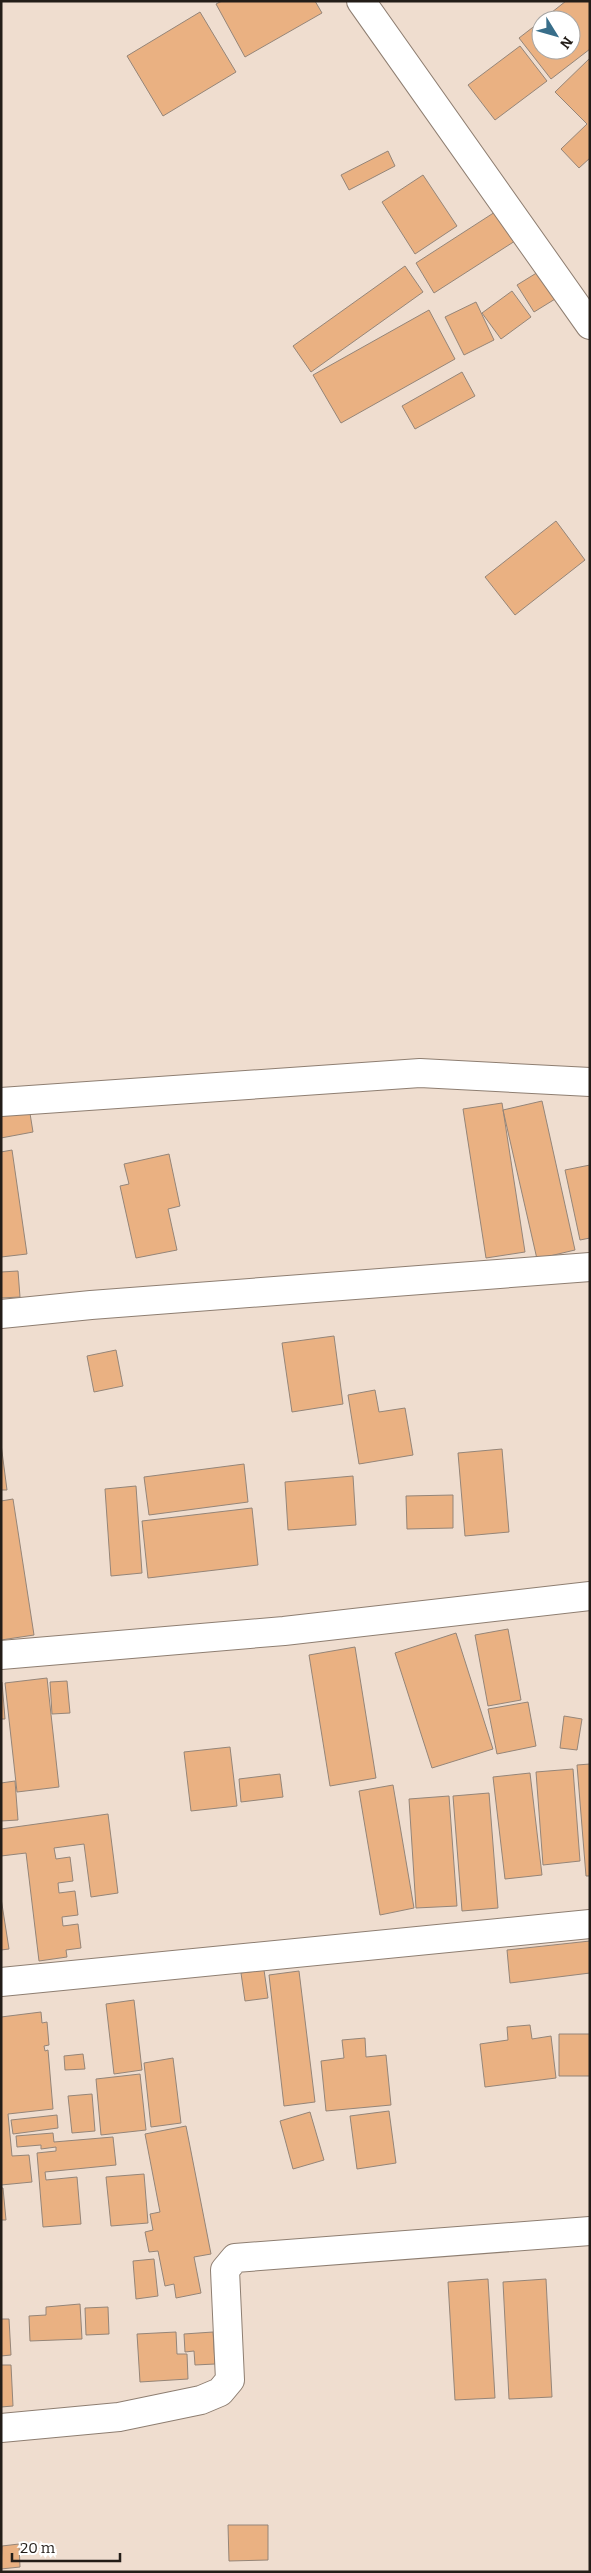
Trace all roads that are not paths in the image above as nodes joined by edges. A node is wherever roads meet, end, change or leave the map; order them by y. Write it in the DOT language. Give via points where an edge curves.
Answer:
graph roads {
  1 [pos="361,1"];
  2 [pos="590,325"];
  3 [pos="590,1082"];
  4 [pos="1,1102"];
  5 [pos="590,1267"];
  6 [pos="1,1314"];
  7 [pos="590,1596"];
  8 [pos="1,1656"];
  9 [pos="590,1924"];
  10 [pos="1,1982"];
  11 [pos="590,2231"];
  12 [pos="1,2428"];
  1 -- 2 [label="street"];
  3 -- 4 [label="street" via="420,1073"];
  5 -- 6 [label="street"];
  7 -- 8 [label="street" via="284,1631"];
  9 -- 10 [label="street"];
  11 -- 12 [label="street" via="235,2258 225,2270 230,2380 220,2392 200,2400 119,2418"];
}
